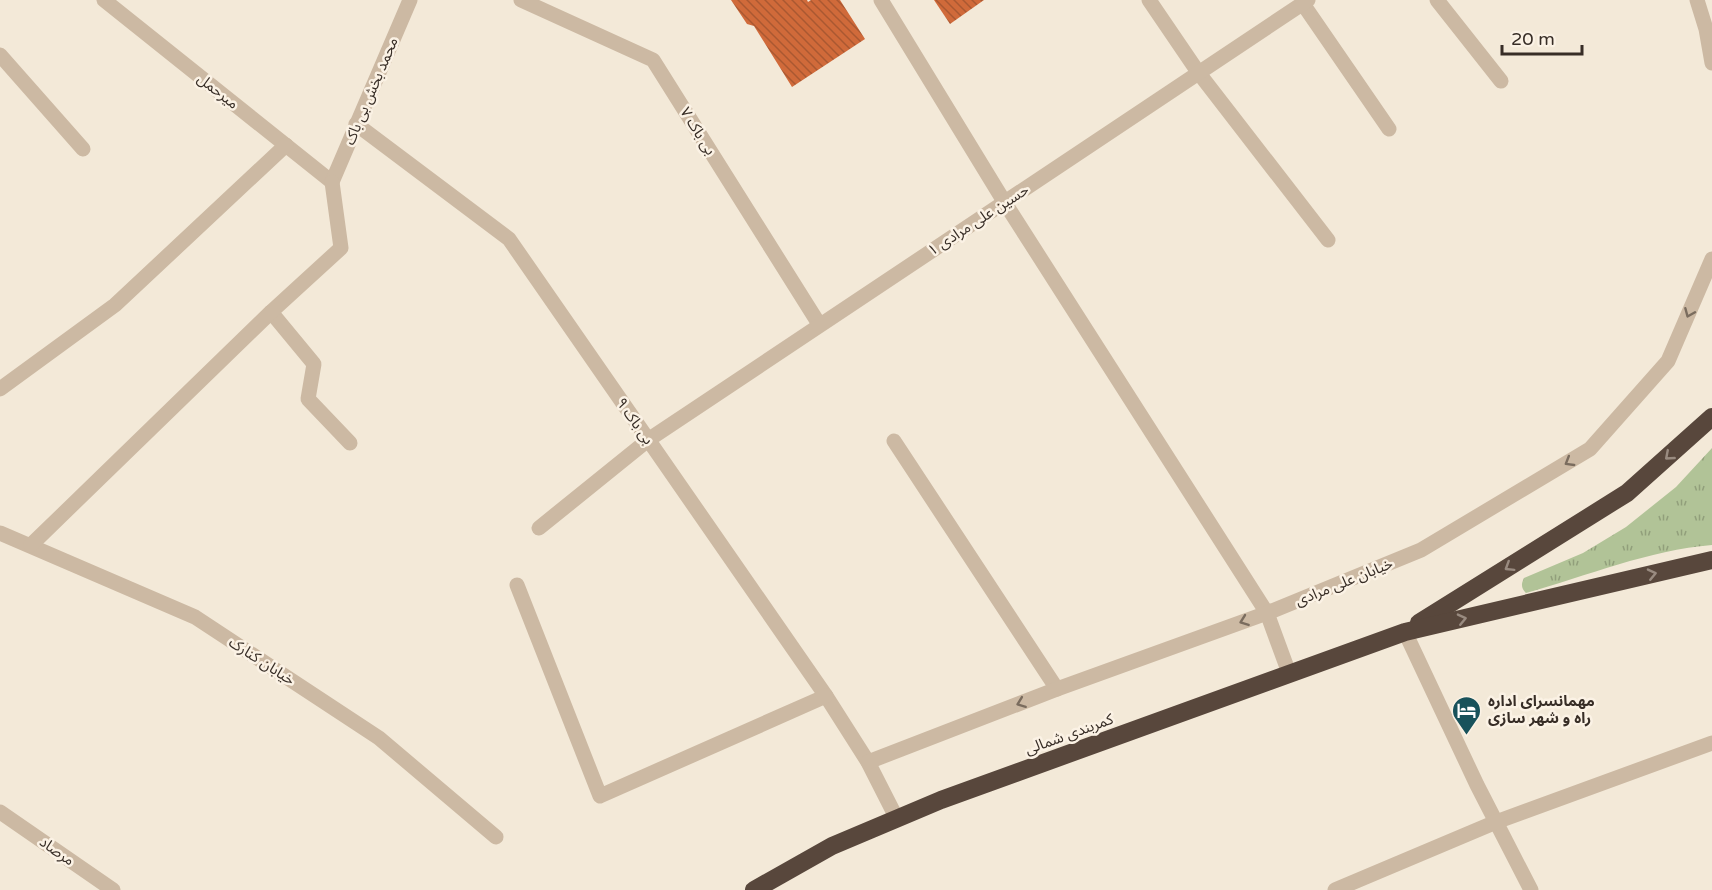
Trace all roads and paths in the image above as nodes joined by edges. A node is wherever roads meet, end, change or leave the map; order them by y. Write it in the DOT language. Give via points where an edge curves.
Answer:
graph roads {
  1 [pos="104,0"];
  2 [pos="410,0"];
  3 [pos="521,0"];
  4 [pos="880,0"];
  5 [pos="1149,0"];
  6 [pos="1437,0"];
  7 [pos="1697,0"];
  8 [pos="1305,2"];
  9 [pos="0,55"];
  10 [pos="1712,63"];
  11 [pos="1198,72"];
  12 [pos="1501,81"];
  13 [pos="356,124"];
  14 [pos="1389,129"];
  15 [pos="286,145"];
  16 [pos="83,149"];
  17 [pos="332,182"];
  18 [pos="1005,203"];
  19 [pos="1328,240"];
  20 [pos="1712,259"];
  21 [pos="271,312"];
  22 [pos="819,324"];
  23 [pos="0,389"];
  24 [pos="1712,417"];
  25 [pos="648,440"];
  26 [pos="894,441"];
  27 [pos="350,443"];
  28 [pos="538,528"];
  29 [pos="0,533"];
  30 [pos="31,545"];
  31 [pos="1712,560"];
  32 [pos="517,585"];
  33 [pos="1267,613"];
  34 [pos="1405,632"];
  35 [pos="1289,673"];
  36 [pos="1058,689"];
  37 [pos="826,696"];
  38 [pos="1712,743"];
  39 [pos="868,762"];
  40 [pos="0,812"];
  41 [pos="897,819"];
  42 [pos="1496,822"];
  43 [pos="496,837"];
  44 [pos="113,890"];
  45 [pos="754,890"];
  46 [pos="1335,890"];
  47 [pos="1531,890"];
  1 -- 15 [label="street, میرحمل"];
  2 -- 13 [label="street, محمد بخش بی باک"];
  3 -- 22 [label="street, بی باک ۷" via="653,60"];
  4 -- 18 [label="street"];
  5 -- 11 [label="street"];
  6 -- 12 [label="street"];
  7 -- 10 [label="street"];
  8 -- 11 [label="street, حسین علی مرادی ۱"];
  8 -- 14 [label="street"];
  9 -- 16 [label="street"];
  11 -- 18 [label="street, حسین علی مرادی ۱"];
  11 -- 19 [label="street"];
  13 -- 17 [label="street, محمد بخش بی باک"];
  13 -- 25 [label="street, بی باک ۹" via="509,239"];
  15 -- 17 [label="street, میرحمل"];
  15 -- 23 [label="street" via="115,304"];
  17 -- 21 [label="street" via="341,248"];
  18 -- 22 [label="street, حسین علی مرادی ۱"];
  18 -- 33 [label="street"];
  20 -- 33 [label="street, خیابان علی مرادی, one-way" via="1668,361 1590,449 1421,550"];
  21 -- 27 [label="street" via="314,364 308,399"];
  21 -- 30 [label="street"];
  22 -- 25 [label="street, حسین علی مرادی ۱"];
  24 -- 34 [label="highway, one-way" via="1627,493"];
  25 -- 28 [label="street, حسین علی مرادی ۱"];
  25 -- 37 [label="street, بی باک ۹"];
  26 -- 36 [label="street"];
  29 -- 30 [label="street, خیابان کنارک"];
  30 -- 43 [label="street, خیابان کنارک" via="195,617 379,738"];
  34 -- 31 [label="highway, one-way"];
  32 -- 37 [label="street" via="600,796"];
  33 -- 35 [label="street"];
  33 -- 36 [label="street, خیابان علی مرادی, one-way"];
  34 -- 35 [label="highway, کمربندی شمالی"];
  34 -- 42 [label="street"];
  35 -- 41 [label="highway, کمربندی شمالی"];
  36 -- 39 [label="street, خیابان علی مرادی, one-way"];
  37 -- 39 [label="street, بی باک ۹"];
  38 -- 42 [label="street"];
  39 -- 41 [label="street, بی باک ۹"];
  40 -- 44 [label="street, مرصاد"];
  41 -- 45 [label="highway, کمربندی شمالی" via="832,846"];
  42 -- 46 [label="street"];
  42 -- 47 [label="street"];
}
